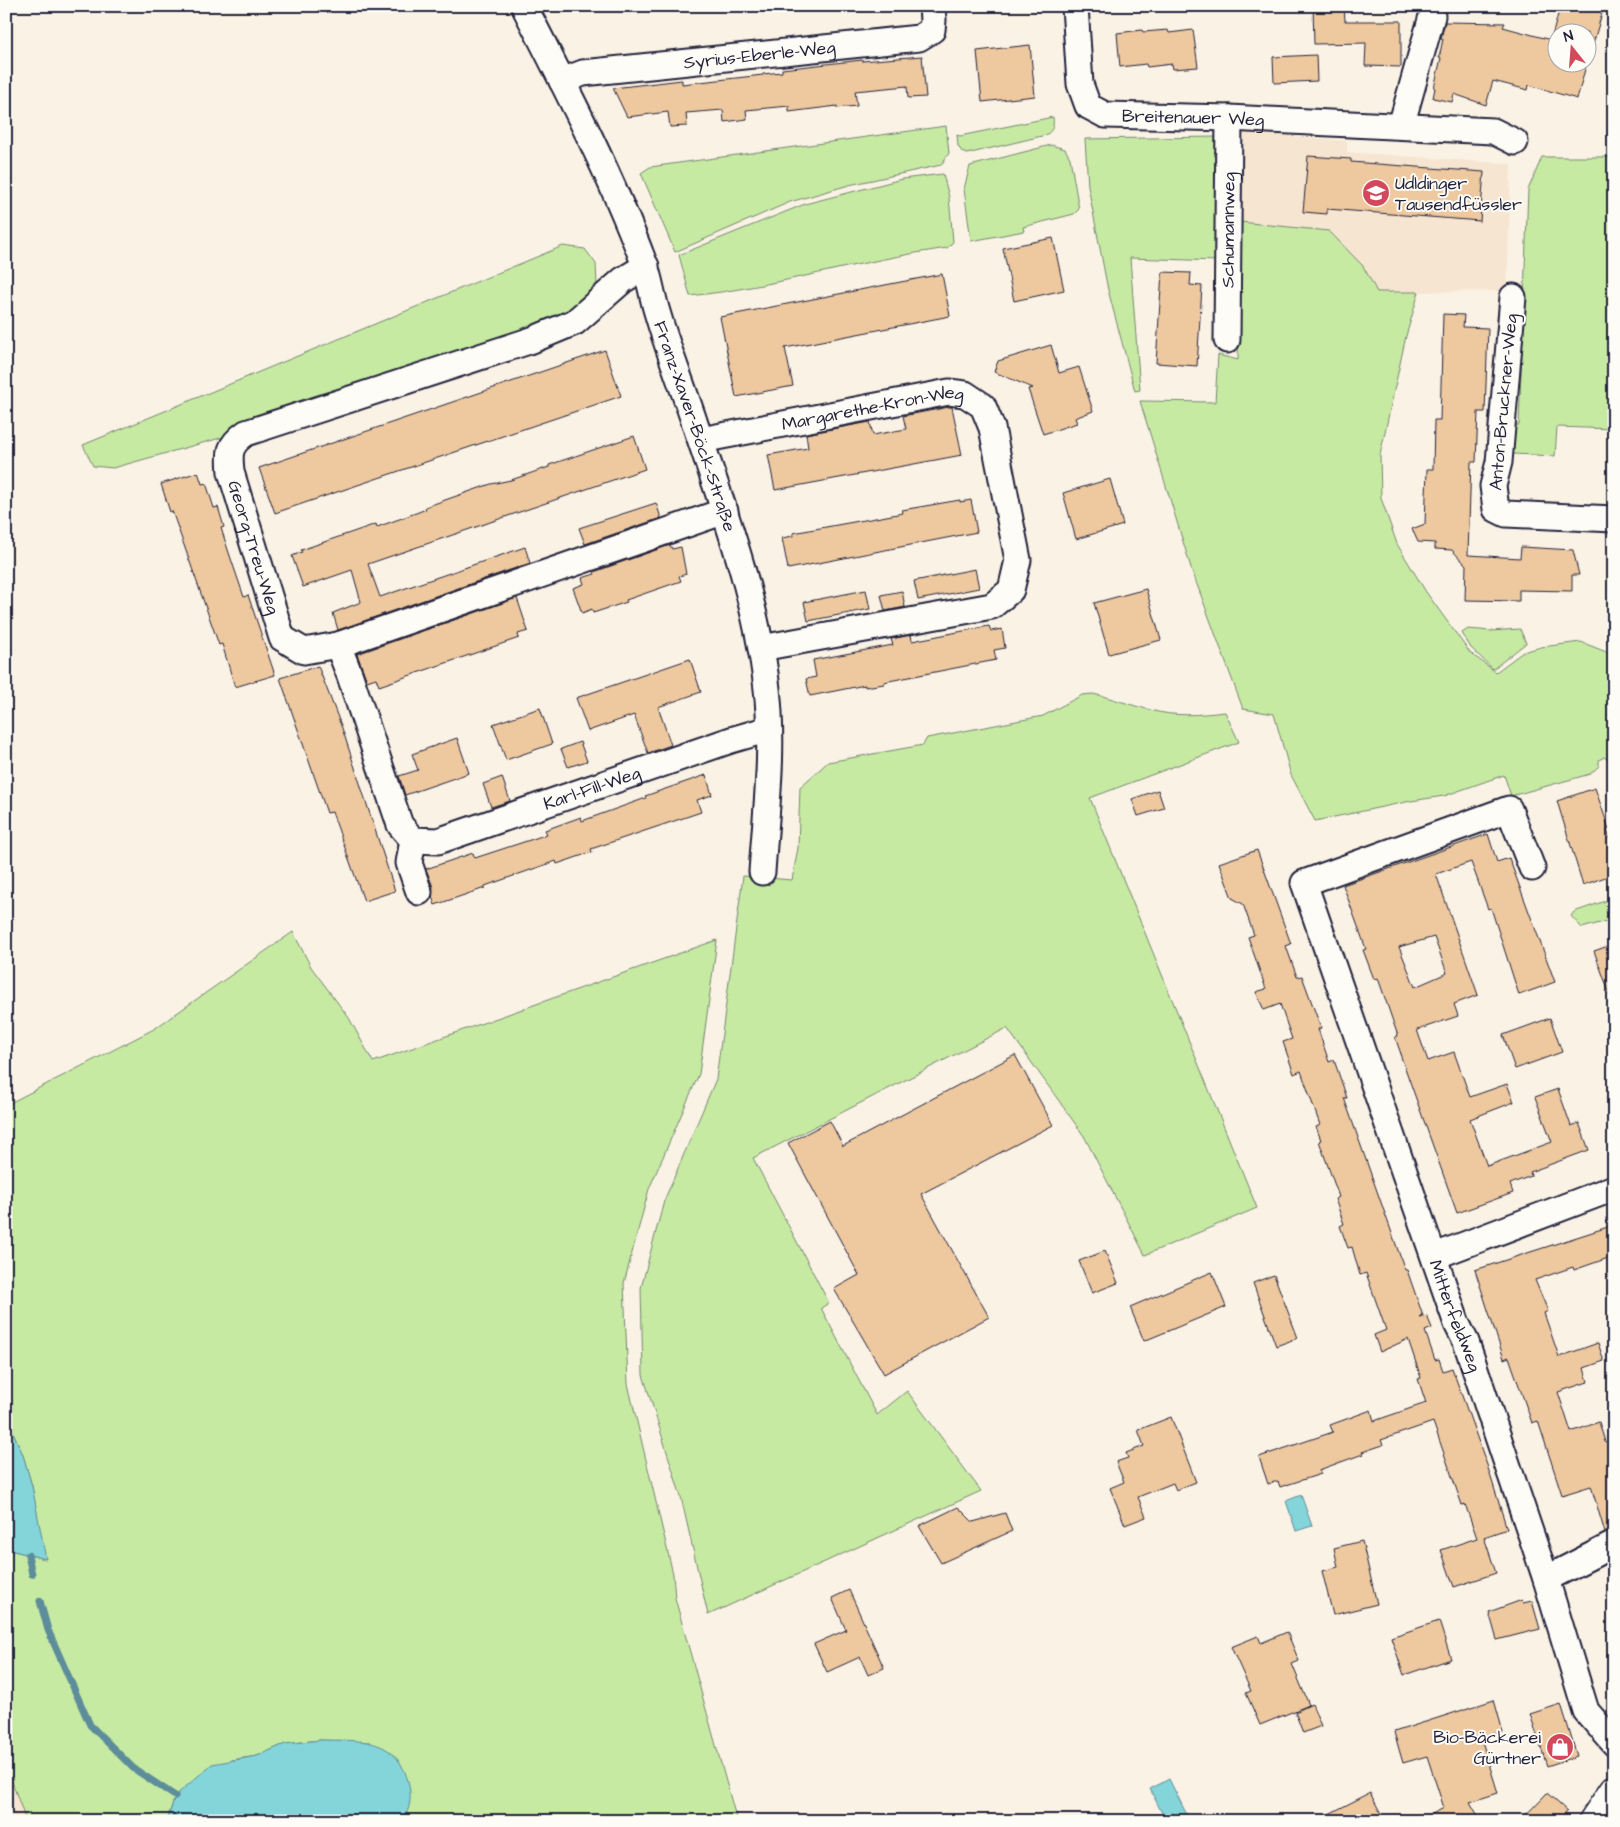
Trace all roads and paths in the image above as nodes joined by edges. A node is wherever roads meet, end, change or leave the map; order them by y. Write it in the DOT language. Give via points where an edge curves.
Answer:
graph roads {
  1 [pos="524,6"];
  2 [pos="932,6"];
  3 [pos="1075,6"];
  4 [pos="1432,16"];
  5 [pos="562,81"];
  6 [pos="1228,118"];
  7 [pos="1400,126"];
  8 [pos="1515,142"];
  9 [pos="646,266"];
  10 [pos="1513,297"];
  11 [pos="1227,340"];
  12 [pos="701,440"];
  13 [pos="725,511"];
  14 [pos="1614,519"];
  15 [pos="338,645"];
  16 [pos="761,648"];
  17 [pos="769,729"];
  18 [pos="413,840"];
  19 [pos="1532,868"];
  20 [pos="762,872"];
  21 [pos="419,892"];
  22 [pos="1614,1188"];
  23 [pos="1435,1256"];
  24 [pos="1614,1544"];
  25 [pos="1546,1579"];
  26 [pos="1614,1743"];
  27 [pos="1614,1790"];
  28 [pos="1593,1821"];
  1 -- 5 [label="street, Franz-Xaver-Böck-Straße"];
  2 -- 5 [label="street, Syrius-Eberle-Weg" via="932,30 918,38 583,73"];
  3 -- 6 [label="street, Breitenauer Weg" via="1080,84 1088,106 1105,115"];
  4 -- 7 [label="street"];
  5 -- 9 [label="street, Franz-Xaver-Böck-Straße"];
  6 -- 7 [label="street, Breitenauer Weg"];
  6 -- 11 [label="street, Schumannweg"];
  7 -- 8 [label="street, Breitenauer Weg" via="1493,131"];
  9 -- 12 [label="street, Franz-Xaver-Böck-Straße" via="657,313"];
  9 -- 15 [label="street, Georg-Treu-Weg" via="623,280 575,322 532,340 246,433 235,441 229,456 231,472 282,638 304,651"];
  10 -- 14 [label="street, Anton-Bruckner-Weg" via="1499,462 1493,486 1496,509 1506,514"];
  12 -- 13 [label="street, Franz-Xaver-Böck-Straße"];
  12 -- 16 [label="street, Margarethe-Kron-Weg" via="949,392 964,394 983,406 992,428 1018,560 1011,590 992,606"];
  13 -- 15 [label="street, Georg-Treu-Weg"];
  13 -- 16 [label="street, Franz-Xaver-Böck-Straße"];
  15 -- 18 [label="street" via="400,825"];
  16 -- 17 [label="street, Franz-Xaver-Böck-Straße" via="768,690"];
  17 -- 18 [label="street, Karl-Fill-Weg" via="438,842"];
  17 -- 20 [label="street, Franz-Xaver-Böck-Straße"];
  18 -- 21 [label="street" via="409,862"];
  19 -- 23 [label="street, Mitterfeldweg" via="1509,809 1304,884"];
  22 -- 23 [label="street"];
  23 -- 25 [label="street, Mitterfeldweg"];
  24 -- 25 [label="street"];
  25 -- 26 [label="street, Mitterfeldweg" via="1586,1710"];
  27 -- 28 [label="main road"];
}
